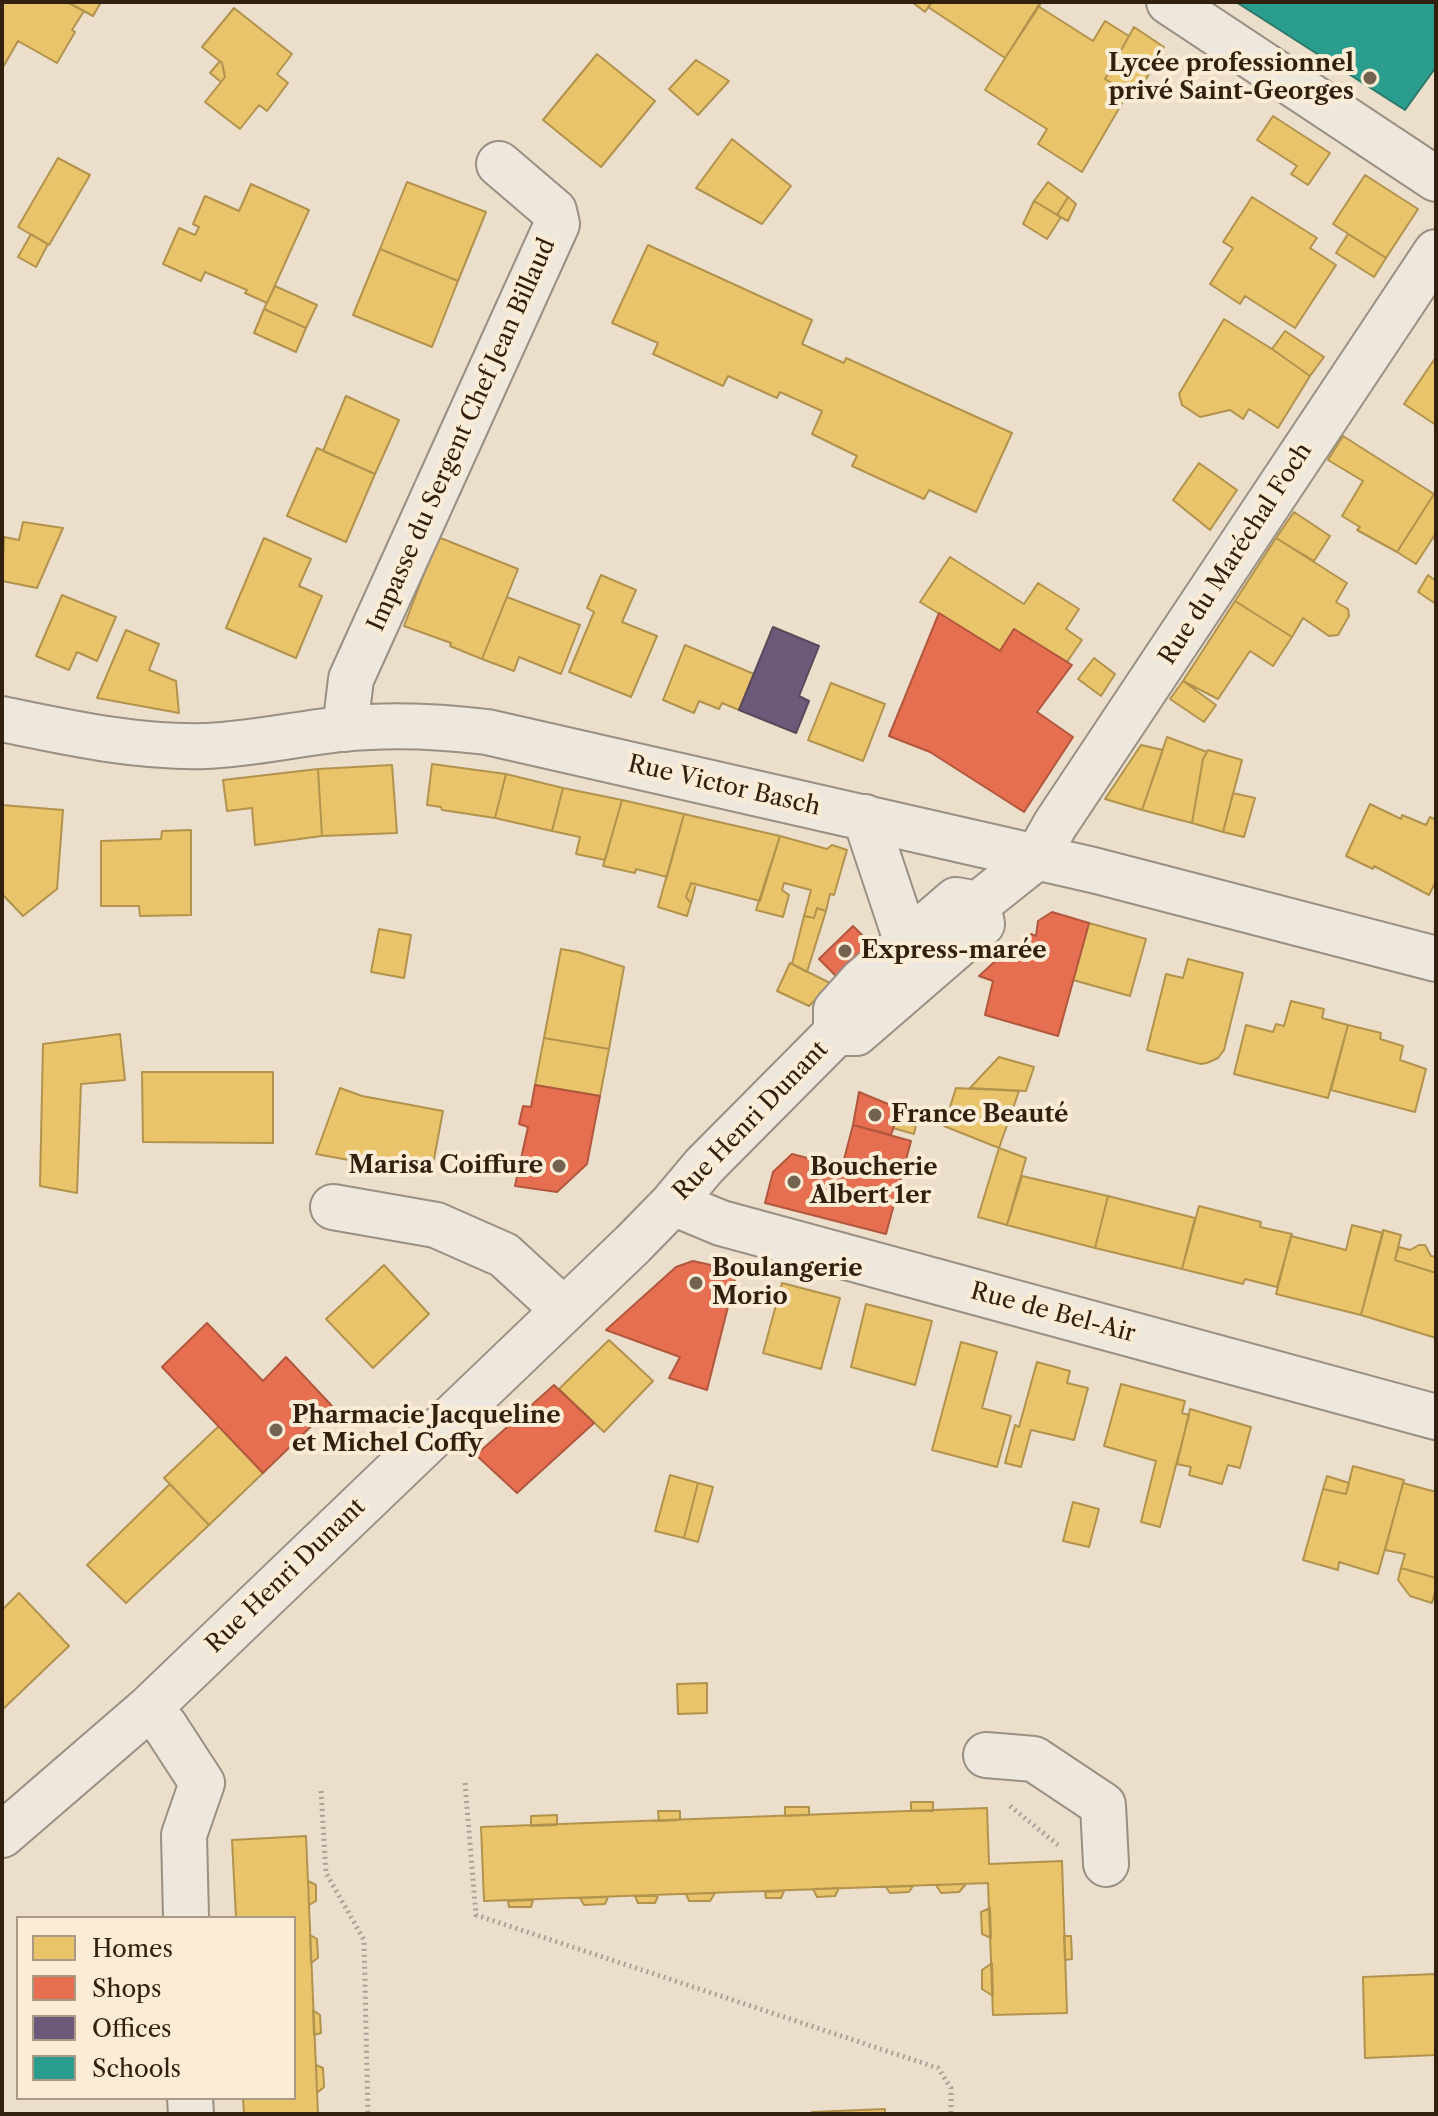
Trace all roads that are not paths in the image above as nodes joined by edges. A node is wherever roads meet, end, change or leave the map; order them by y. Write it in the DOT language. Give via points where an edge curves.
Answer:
graph roads {
  1 [pos="1169,2"];
  2 [pos="499,164"];
  3 [pos="1436,179"];
  4 [pos="1436,252"];
  5 [pos="2,719"];
  6 [pos="345,729"];
  7 [pos="865,817"];
  8 [pos="1037,857"];
  9 [pos="978,904"];
  10 [pos="906,940"];
  11 [pos="1436,959"];
  12 [pos="836,1033"];
  13 [pos="673,1203"];
  14 [pos="333,1207"];
  15 [pos="564,1310"];
  16 [pos="1436,1417"];
  17 [pos="148,1709"];
  18 [pos="986,1755"];
  19 [pos="2,1835"];
  20 [pos="1106,1864"];
  21 [pos="186,1916"];
  1 -- 3 [label="street"];
  2 -- 6 [label="street, Impasse du Sergent Chef Jean Billaud" via="554,211 557,224 351,679"];
  4 -- 8 [label="street, Rue du Maréchal Foch"];
  5 -- 6 [label="street, Rue Victor Basch" via="163,746"];
  6 -- 7 [label="street, Rue Victor Basch" via="446,726 487,732"];
  7 -- 8 [label="street, Rue Victor Basch"];
  7 -- 10 [label="street"];
  8 -- 9 [label="street, Rue Henri Dunant"];
  8 -- 11 [label="street, Rue Victor Basch"];
  9 -- 10 [label="street, Rue Henri Dunant" via="956,900"];
  9 -- 12 [label="street, Rue Henri Dunant" via="982,924 856,1033"];
  10 -- 12 [label="street, Rue Henri Dunant" via="836,1010"];
  12 -- 13 [label="street, Rue Henri Dunant"];
  13 -- 15 [label="street, Rue Henri Dunant"];
  13 -- 16 [label="street, Rue de Bel-Air" via="721,1223"];
  14 -- 15 [label="street" via="436,1225 504,1255"];
  15 -- 17 [label="street, Rue Henri Dunant"];
  17 -- 19 [label="street, Rue Henri Dunant"];
  17 -- 21 [label="street" via="202,1783 184,1835"];
  18 -- 20 [label="street" via="1034,1759 1103,1805"];
}
